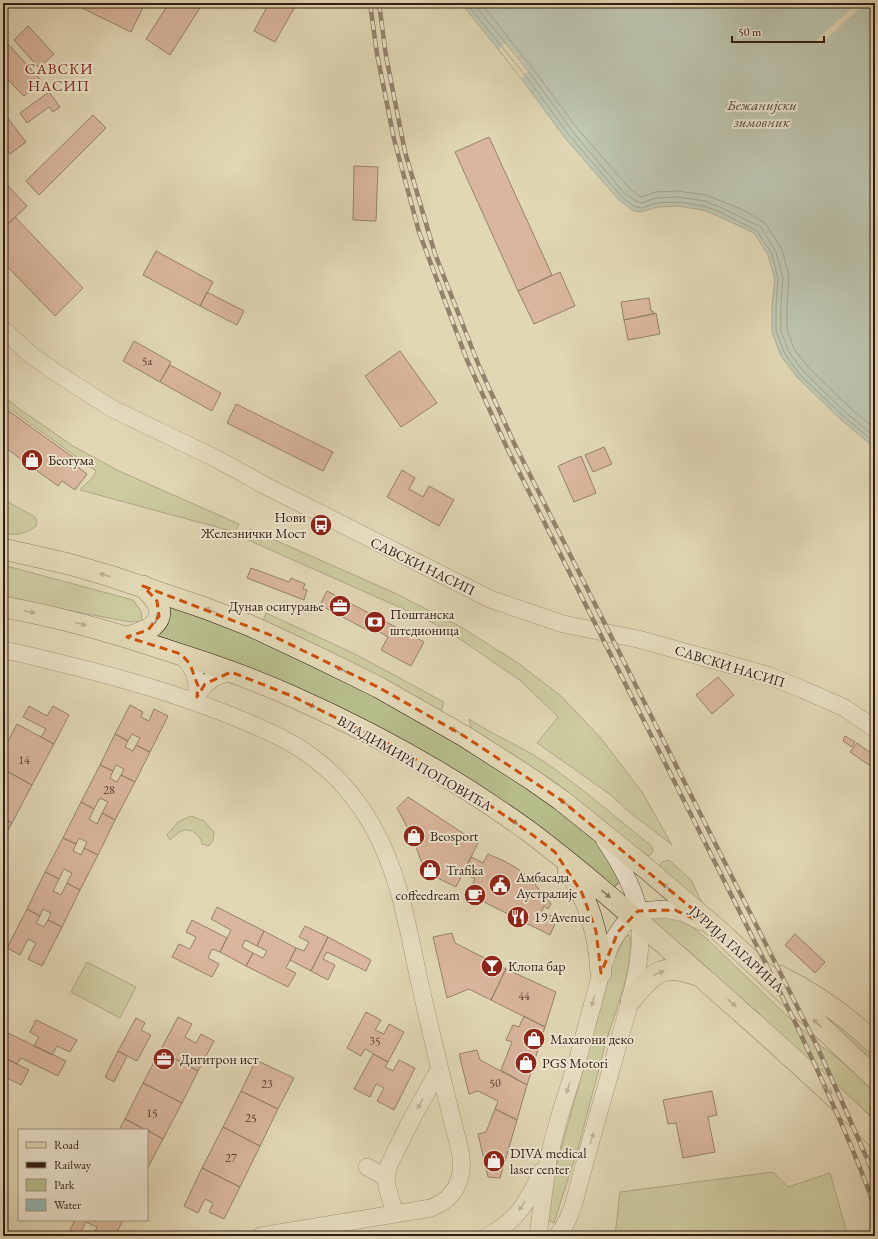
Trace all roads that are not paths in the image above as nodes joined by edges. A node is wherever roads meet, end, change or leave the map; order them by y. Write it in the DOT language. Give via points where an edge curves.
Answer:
graph roads {
  1 [pos="3,329"];
  2 [pos="3,549"];
  3 [pos="143,586"];
  4 [pos="3,607"];
  5 [pos="127,637"];
  6 [pos="3,650"];
  7 [pos="181,654"];
  8 [pos="231,672"];
  9 [pos="195,699"];
  10 [pos="875,729"];
  11 [pos="594,826"];
  12 [pos="555,852"];
  13 [pos="636,916"];
  14 [pos="718,930"];
  15 [pos="761,970"];
  16 [pos="601,973"];
  17 [pos="702,978"];
  18 [pos="631,1000"];
  19 [pos="875,1043"];
  20 [pos="439,1070"];
  21 [pos="875,1078"];
  22 [pos="875,1136"];
  23 [pos="548,1160"];
  24 [pos="367,1167"];
  25 [pos="386,1177"];
  26 [pos="574,1202"];
  27 [pos="395,1214"];
  28 [pos="261,1236"];
  29 [pos="488,1236"];
  30 [pos="538,1236"];
  31 [pos="557,1236"];
  32 [pos="575,1236"];
  1 -- 10 [label="street, САВСКИ НАСИП" via="30,355 113,410 217,459 264,486 490,599 563,624 638,639 767,675 845,708"];
  3 -- 2 [label="main road, one-way" via="69,564"];
  5 -- 3 [label="main road, one-way" via="148,630 159,616 157,602"];
  11 -- 3 [label="main road, one-way" via="482,746 378,687 251,626"];
  4 -- 5 [label="main road, ВЛАДИМИРА ПОПОВИЋА, one-way" via="57,618"];
  5 -- 7 [label="main road, ВЛАДИМИРА ПОПОВИЋА"];
  6 -- 9 [label="street" via="31,655"];
  7 -- 8 [label="main road, ВЛАДИМИРА ПОПОВИЋА"];
  7 -- 9 [label="street" via="196,676 198,686"];
  8 -- 9 [label="street" via="215,677 205,684"];
  8 -- 12 [label="main road, ВЛАДИМИРА ПОПОВИЋА, one-way" via="292,696 391,745 469,791"];
  9 -- 20 [label="street" via="260,728 307,753 328,769 357,801 383,848 401,902"];
  11 -- 13 [label="street" via="619,862 628,882"];
  14 -- 11 [label="main road, ЈУРИЈА ГАГАРИНА, one-way"];
  12 -- 13 [label="main road, ВЛАДИМИРА ПОПОВИЋА, one-way"];
  12 -- 16 [label="main road" via="572,875 586,902 596,930"];
  13 -- 14 [label="street" via="660,908 675,910"];
  13 -- 16 [label="street" via="618,932 610,945"];
  13 -- 17 [label="main road"];
  13 -- 18 [label="street" via="639,953"];
  14 -- 15 [label="main road, ЈУРИЈА ГАГАРИНА"];
  15 -- 19 [label="main road" via="792,982 822,1000"];
  21 -- 15 [label="main road, ЈУРИЈА ГАГАРИНА, one-way"];
  16 -- 23 [label="street, one-way"];
  18 -- 17 [label="main road, one-way" via="651,977 659,972 682,971"];
  17 -- 22 [label="main road, one-way" via="784,1049"];
  26 -- 18 [label="street, one-way"];
  20 -- 25 [label="street, one-way" via="410,1122 389,1165"];
  20 -- 27 [label="street" via="462,1160 458,1183 452,1194 440,1204"];
  23 -- 29 [label="street, one-way" via="517,1213"];
  23 -- 30 [label="street"];
  24 -- 25 [label="street"];
  25 -- 27 [label="street"];
  26 -- 31 [label="street" via="569,1218"];
  26 -- 32 [label="street"];
  27 -- 28 [label="street"];
}
